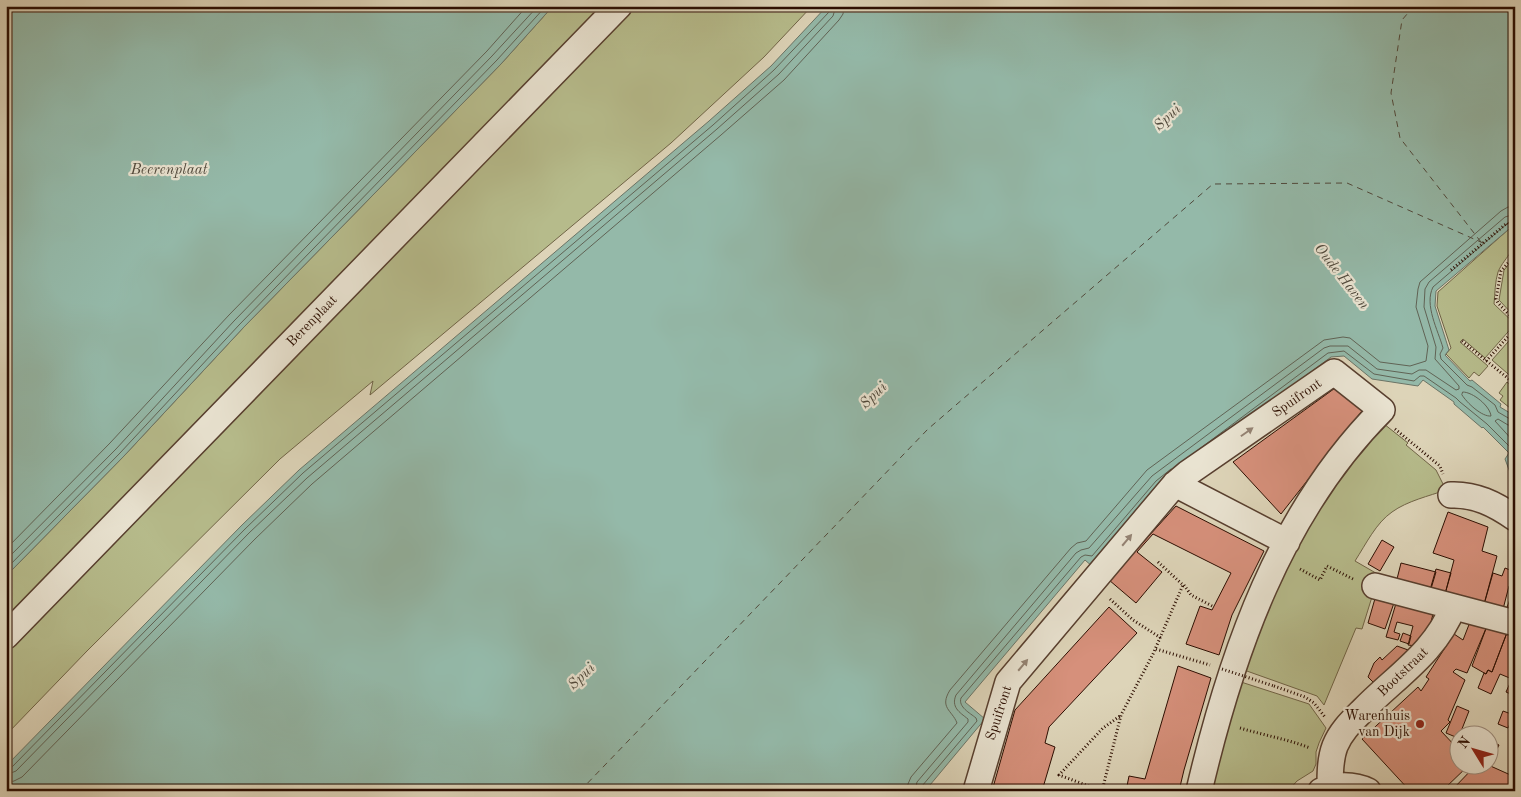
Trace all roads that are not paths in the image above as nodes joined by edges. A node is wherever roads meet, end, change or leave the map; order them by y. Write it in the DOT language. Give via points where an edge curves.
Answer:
graph roads {
  1 [pos="619,6"];
  2 [pos="1175,484"];
  3 [pos="1451,495"];
  4 [pos="1515,518"];
  5 [pos="1291,554"];
  6 [pos="1366,584"];
  7 [pos="1453,607"];
  8 [pos="1515,623"];
  9 [pos="6,636"];
  10 [pos="1325,789"];
  11 [pos="976,791"];
  12 [pos="1199,791"];
  13 [pos="1368,791"];
  1 -- 9 [label="street, Berenplaat"];
  2 -- 5 [label="street"];
  2 -- 5 [label="street, Spuifront, one-way" via="1334,372 1382,410 1383,418 1348,447 1327,476 1302,514"];
  11 -- 2 [label="street, Spuifront, one-way" via="1008,682"];
  3 -- 4 [label="street" via="1482,499"];
  5 -- 12 [label="street" via="1269,577 1243,641 1226,689"];
  6 -- 7 [label="street"];
  7 -- 8 [label="street"];
  7 -- 10 [label="street, Bootstraat" via="1442,629 1422,654 1342,733 1335,745"];
  10 -- 13 [label="street" via="1355,787"];
}
